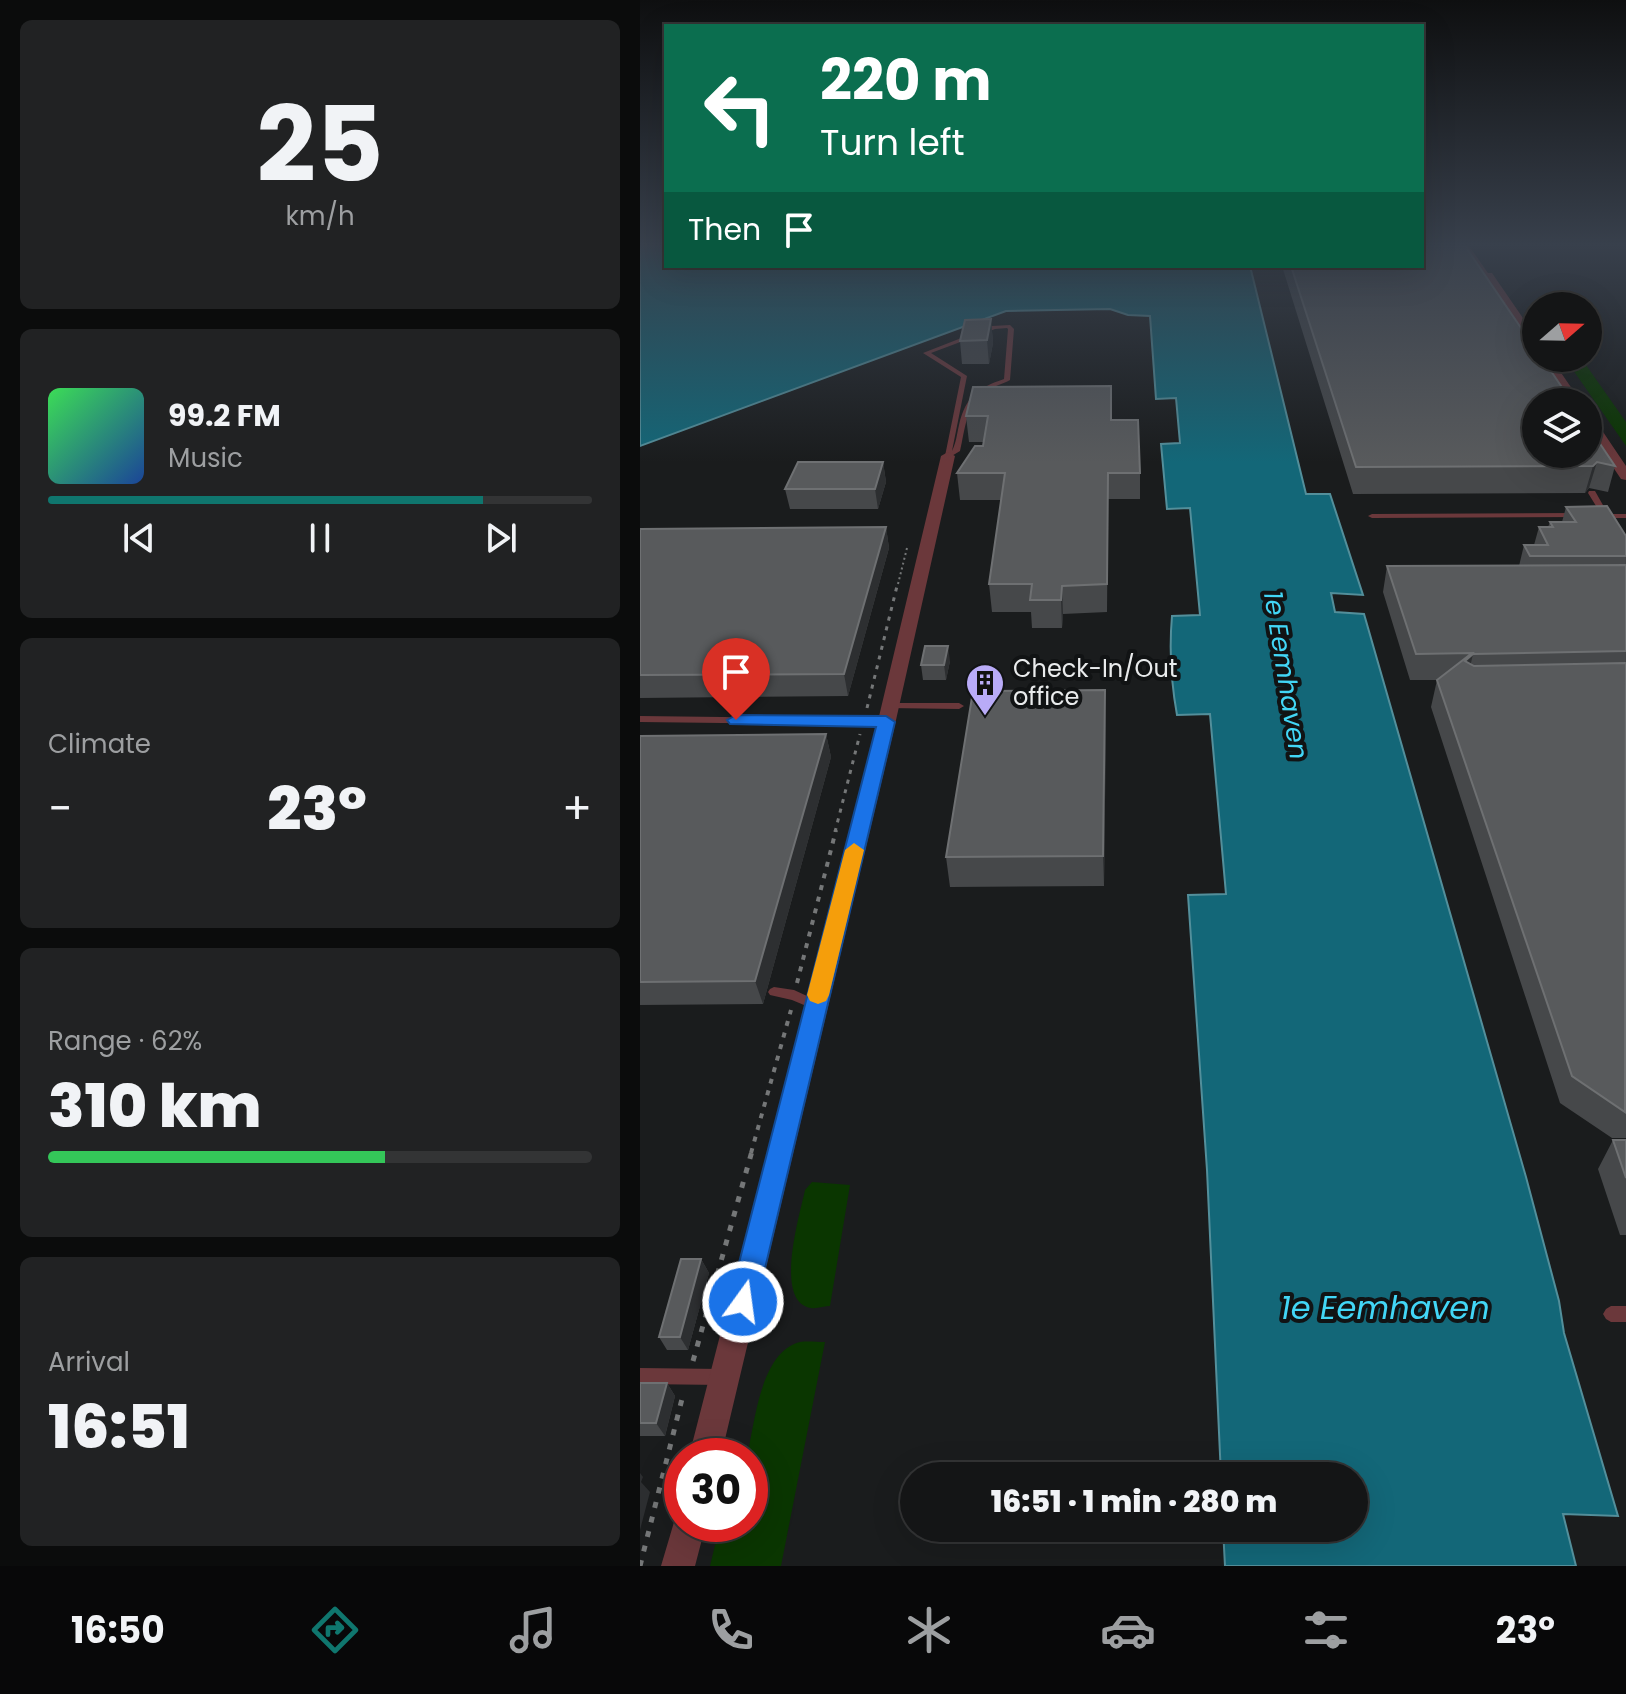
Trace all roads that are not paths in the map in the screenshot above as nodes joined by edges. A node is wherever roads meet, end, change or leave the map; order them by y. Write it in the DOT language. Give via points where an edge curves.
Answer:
graph roads {
  1 [pos="1602,441"];
  2 [pos="948,456"];
  3 [pos="1626,476"];
  4 [pos="1592,493"];
  5 [pos="1372,516"];
  6 [pos="1584,516"];
  7 [pos="1595,516"];
  8 [pos="1606,516"];
  9 [pos="1626,516"];
  10 [pos="1612,527"];
  11 [pos="959,706"];
  12 [pos="880,716"];
  13 [pos="640,719"];
  14 [pos="774,992"];
  15 [pos="805,1000"];
  16 [pos="640,1376"];
  17 [pos="725,1377"];
  18 [pos="710,1438"];
  19 [pos="684,1542"];
  20 [pos="678,1566"];
  1 -- 3 [label="street"];
  2 -- 2 [label="lane" via="964,376 926,353 1008,326 1007,380 985,387 969,401 957,451"];
  2 -- 12 [label="street"];
  4 -- 8 [label="lane"];
  5 -- 6 [label="lane"];
  7 -- 8 [label="lane"];
  8 -- 9 [label="lane"];
  8 -- 10 [label="lane"];
  11 -- 12 [label="lane"];
  12 -- 13 [label="lane"];
  12 -- 15 [label="street"];
  14 -- 15 [label="lane"];
  15 -- 17 [label="street"];
  16 -- 17 [label="lane"];
  17 -- 18 [label="street"];
  19 -- 20 [label="street"];
}
